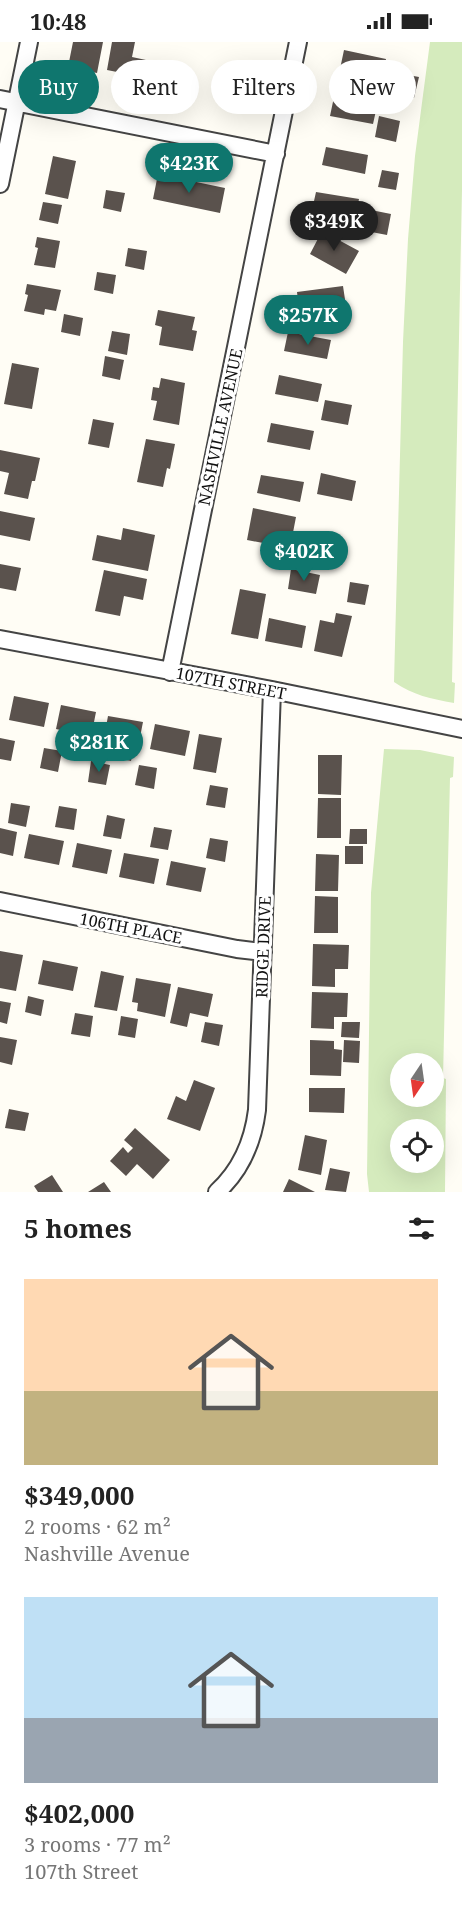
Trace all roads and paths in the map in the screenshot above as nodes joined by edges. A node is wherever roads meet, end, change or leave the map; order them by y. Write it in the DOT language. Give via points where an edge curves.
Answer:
graph roads {
  1 [pos="29,42"];
  2 [pos="298,42"];
  3 [pos="0,99"];
  4 [pos="17,102"];
  5 [pos="276,154"];
  6 [pos="0,184"];
  7 [pos="0,639"];
  8 [pos="170,672"];
  9 [pos="272,690"];
  10 [pos="462,729"];
  11 [pos="0,901"];
  12 [pos="263,952"];
  13 [pos="217,1192"];
  1 -- 4 [label="street"];
  2 -- 5 [label="street, NASHVILLE AVENUE"];
  3 -- 4 [label="street"];
  4 -- 5 [label="street"];
  4 -- 6 [label="street"];
  5 -- 8 [label="street, NASHVILLE AVENUE"];
  7 -- 8 [label="street, 107TH STREET"];
  8 -- 9 [label="street, 107TH STREET"];
  9 -- 10 [label="street, 107TH STREET"];
  9 -- 12 [label="street, RIDGE DRIVE"];
  11 -- 12 [label="street, 106TH PLACE"];
  12 -- 13 [label="street, RIDGE DRIVE" via="255,1127 236,1170"];
}
